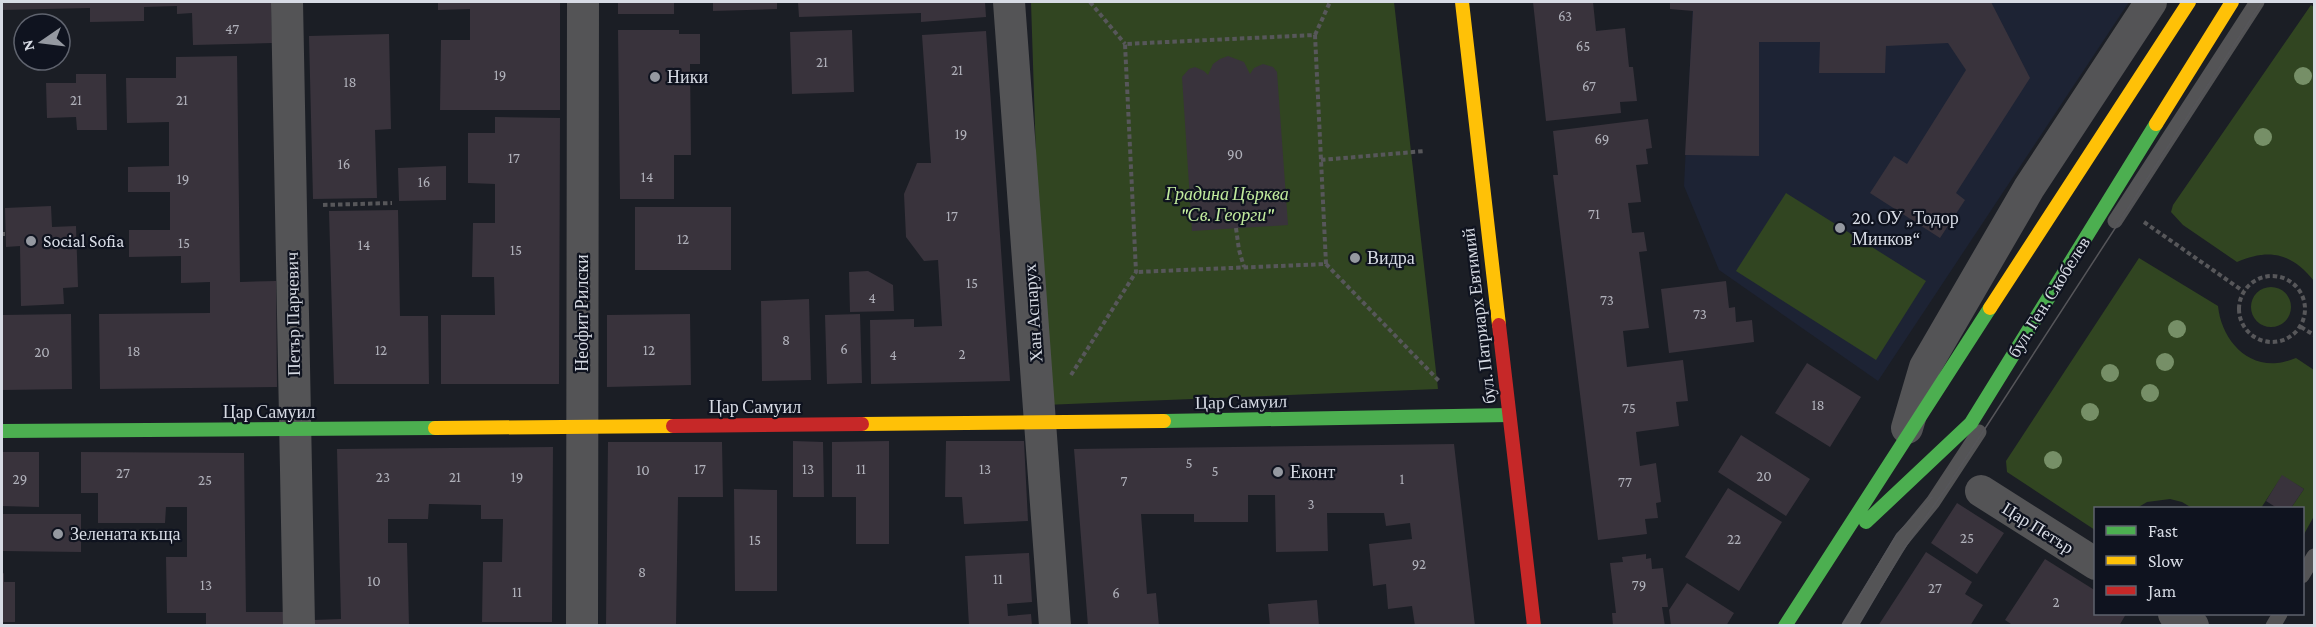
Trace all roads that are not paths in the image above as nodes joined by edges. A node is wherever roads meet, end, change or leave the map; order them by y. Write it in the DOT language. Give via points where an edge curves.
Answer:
graph roads {
  1 [pos="287,2"];
  2 [pos="584,2"];
  3 [pos="1009,2"];
  4 [pos="1462,2"];
  5 [pos="2151,2"];
  6 [pos="2188,2"];
  7 [pos="2232,2"];
  8 [pos="2257,2"];
  9 [pos="2109,231"];
  10 [pos="2083,270"];
  11 [pos="1509,416"];
  12 [pos="1041,423"];
  13 [pos="582,427"];
  14 [pos="295,430"];
  15 [pos="2,431"];
  16 [pos="1903,443"];
  17 [pos="1982,491"];
  18 [pos="2314,556"];
  19 [pos="1826,560"];
  20 [pos="2094,563"];
  21 [pos="2304,573"];
  22 [pos="2176,615"];
  23 [pos="299,626"];
  24 [pos="582,626"];
  25 [pos="1055,626"];
  26 [pos="1534,626"];
  27 [pos="1785,626"];
  28 [pos="1849,626"];
  29 [pos="2193,626"];
  1 -- 14 [label="street, Петър Парчевич"];
  2 -- 13 [label="street, Неофит Рилски"];
  3 -- 12 [label="street, Хан Аспарух"];
  4 -- 11 [label="main road, бул. Патриарх Евтимий"];
  5 -- 16 [label="street, бул. Ген. Скобелев" via="2029,189 1925,367"];
  6 -- 16 [label="main road, бул. Ген. Скобелев"];
  7 -- 19 [label="main road, бул. Ген. Скобелев" via="1971,423"];
  8 -- 9 [label="lane"];
  10 -- 28 [label="lane" via="1933,502 1901,541"];
  11 -- 12 [label="main road, Цар Самуил"];
  11 -- 26 [label="main road, бул. Патриарх Евтимий"];
  12 -- 13 [label="main road, Цар Самуил"];
  12 -- 25 [label="street, Хан Аспарух"];
  13 -- 14 [label="main road, Цар Самуил"];
  13 -- 24 [label="street, Неофит Рилски"];
  14 -- 15 [label="main road, Цар Самуил"];
  14 -- 23 [label="street, Петър Парчевич"];
  16 -- 19 [label="main road, бул. Ген. Скобелев"];
  17 -- 20 [label="street, Цар Петър"];
  18 -- 21 [label="lane"];
  19 -- 27 [label="main road, бул. Ген. Скобелев"];
  22 -- 29 [label="street"];
}
